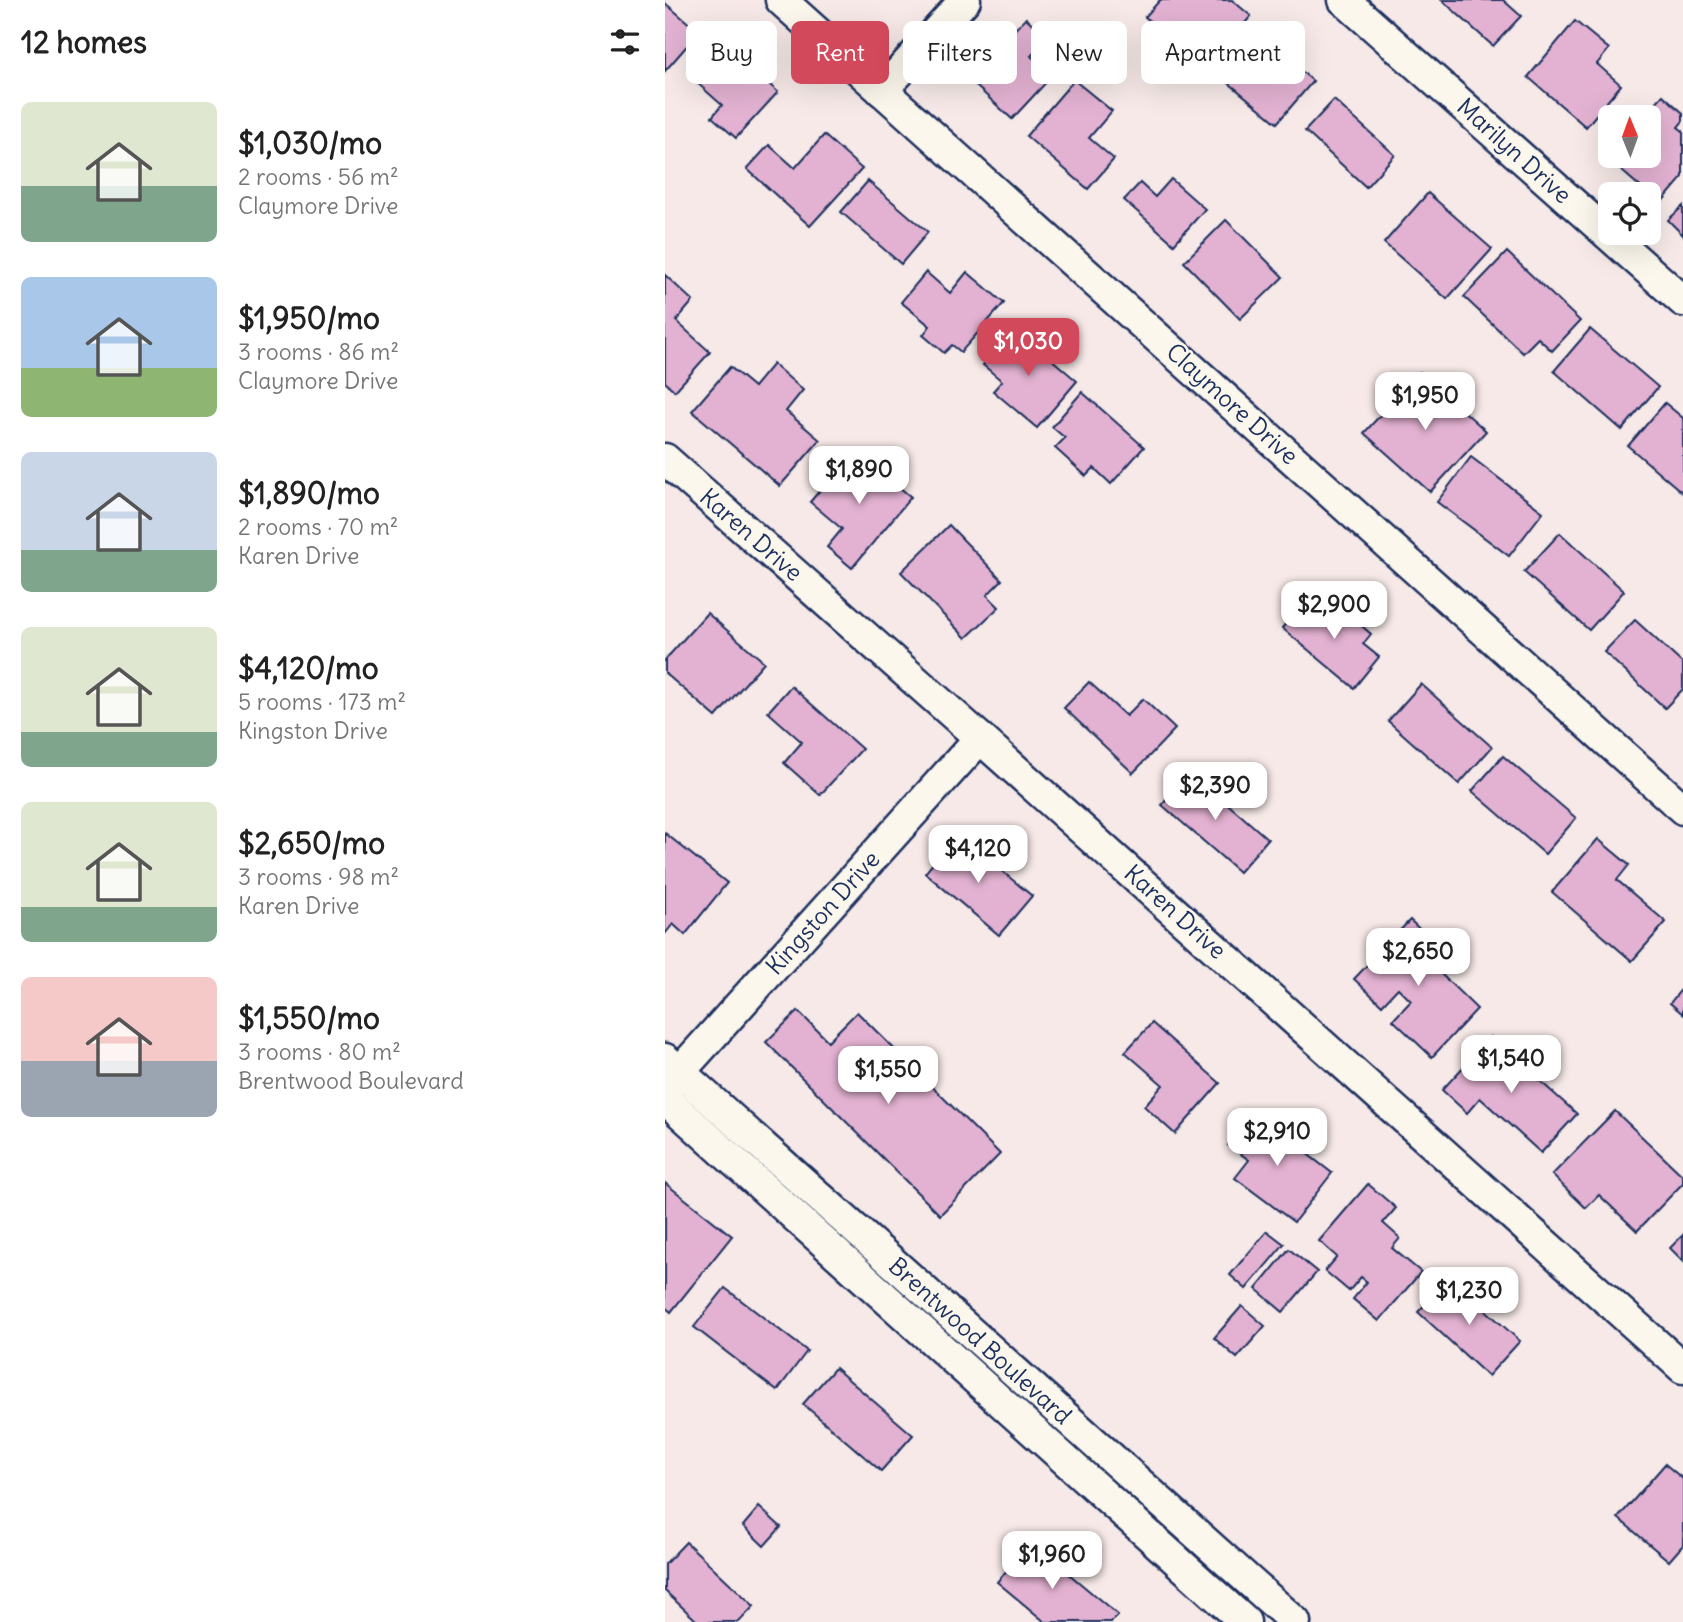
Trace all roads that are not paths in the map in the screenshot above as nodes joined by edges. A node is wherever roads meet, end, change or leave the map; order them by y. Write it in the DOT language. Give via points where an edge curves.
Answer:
graph roads {
  1 [pos="781,0"];
  2 [pos="965,0"];
  3 [pos="1344,0"];
  4 [pos="882,91"];
  5 [pos="1683,301"];
  6 [pos="665,459"];
  7 [pos="980,738"];
  8 [pos="1683,809"];
  9 [pos="670,1073"];
  10 [pos="665,1099"];
  11 [pos="1683,1368"];
  12 [pos="1245,1622"];
  13 [pos="1295,1622"];
  1 -- 4 [label="street, Claymore Drive"];
  2 -- 4 [label="street"];
  3 -- 5 [label="street, Marilyn Drive"];
  4 -- 8 [label="street, Claymore Drive"];
  6 -- 7 [label="street, Karen Drive"];
  7 -- 9 [label="street, Kingston Drive"];
  7 -- 11 [label="street, Karen Drive"];
  9 -- 13 [label="street, Brentwood Boulevard"];
  10 -- 12 [label="street, Brentwood Boulevard"];
}
